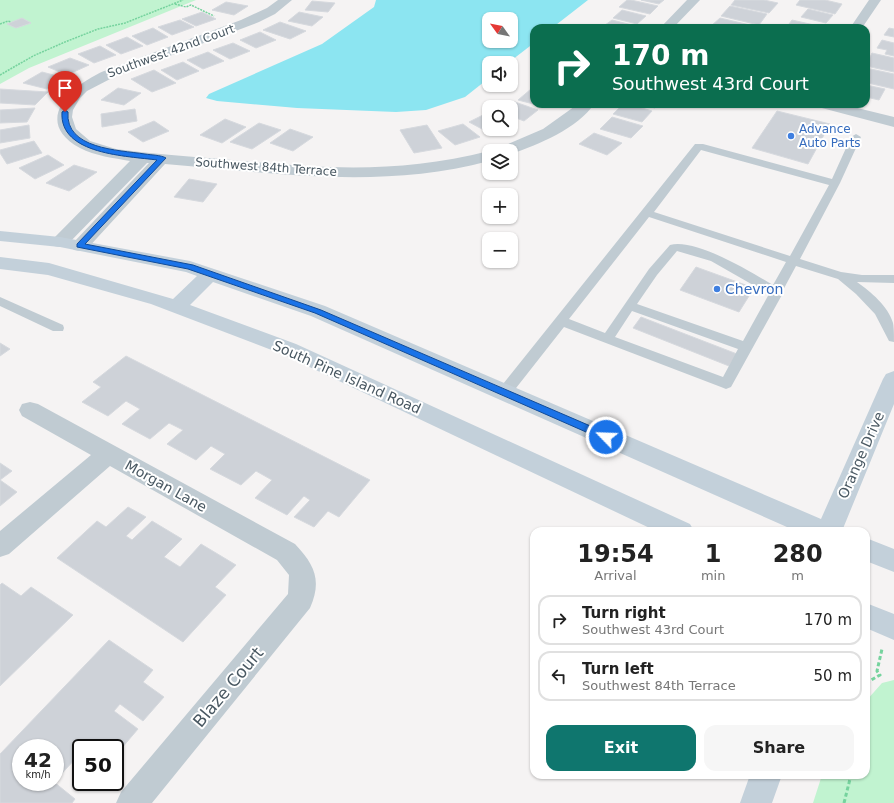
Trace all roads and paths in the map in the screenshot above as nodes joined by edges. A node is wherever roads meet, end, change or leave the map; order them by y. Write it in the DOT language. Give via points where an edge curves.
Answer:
graph roads {
  1 [pos="183,0"];
  2 [pos="286,0"];
  3 [pos="694,0"];
  4 [pos="875,0"];
  5 [pos="172,4"];
  6 [pos="217,17"];
  7 [pos="11,22"];
  8 [pos="0,24"];
  9 [pos="670,24"];
  10 [pos="859,24"];
  11 [pos="0,74"];
  12 [pos="583,108"];
  13 [pos="839,108"];
  14 [pos="65,112"];
  15 [pos="894,122"];
  16 [pos="856,137"];
  17 [pos="518,146"];
  18 [pos="143,157"];
  19 [pos="162,158"];
  20 [pos="482,158"];
  21 [pos="835,183"];
  22 [pos="647,213"];
  23 [pos="0,236"];
  24 [pos="60,242"];
  25 [pos="80,246"];
  26 [pos="794,261"];
  27 [pos="0,263"];
  28 [pos="210,274"];
  29 [pos="840,276"];
  30 [pos="894,279"];
  31 [pos="777,293"];
  32 [pos="0,301"];
  33 [pos="630,306"];
  34 [pos="176,307"];
  35 [pos="561,322"];
  36 [pos="58,328"];
  37 [pos="894,338"];
  38 [pos="607,339"];
  39 [pos="747,346"];
  40 [pos="894,379"];
  41 [pos="504,393"];
  42 [pos="30,410"];
  43 [pos="108,454"];
  44 [pos="672,527"];
  45 [pos="813,527"];
  46 [pos="831,527"];
  47 [pos="0,546"];
  48 [pos="870,552"];
  49 [pos="894,561"];
  50 [pos="298,565"];
  51 [pos="870,617"];
  52 [pos="894,627"];
  53 [pos="877,671"];
  54 [pos="870,681"];
  55 [pos="765,779"];
  56 [pos="850,779"];
  57 [pos="132,803"];
  58 [pos="756,803"];
  59 [pos="844,803"];
  1 -- 5 [label="path"];
  2 -- 14 [label="street, Southwest 42nd Court" via="271,11 248,22 102,77 81,90 68,104"];
  3 -- 9 [label="street"];
  4 -- 10 [label="street"];
  5 -- 6 [label="path" via="191,5"];
  5 -- 11 [label="path" via="125,23 65,42"];
  7 -- 8 [label="path"];
  12 -- 17 [label="street" via="567,122"];
  13 -- 15 [label="street"];
  14 -- 18 [label="street, Southwest 84th Terrace" via="67,128 81,142 103,150"];
  16 -- 21 [label="lane"];
  18 -- 19 [label="street, Southwest 84th Terrace"];
  18 -- 24 [label="street"];
  19 -- 20 [label="street, Southwest 84th Terrace" via="295,170 379,173 446,167"];
  19 -- 25 [label="street"];
  21 -- 22 [label="lane" via="699,146"];
  21 -- 26 [label="lane"];
  22 -- 26 [label="lane"];
  22 -- 35 [label="lane"];
  23 -- 24 [label="main road"];
  24 -- 25 [label="main road"];
  25 -- 28 [label="main road" via="190,267"];
  26 -- 29 [label="lane"];
  26 -- 31 [label="lane"];
  27 -- 34 [label="main road, South Pine Island Road" via="49,269"];
  28 -- 34 [label="main road"];
  28 -- 41 [label="main road" via="318,312"];
  29 -- 30 [label="lane" via="862,280"];
  29 -- 37 [label="lane" via="875,303 888,322"];
  31 -- 33 [label="lane" via="731,265 695,250 674,247"];
  31 -- 39 [label="lane"];
  32 -- 36 [label="lane"];
  33 -- 38 [label="lane"];
  33 -- 39 [label="lane"];
  34 -- 44 [label="main road, South Pine Island Road" via="289,349"];
  35 -- 38 [label="lane"];
  35 -- 41 [label="lane"];
  38 -- 39 [label="lane" via="726,384"];
  40 -- 46 [label="main road, Orange Drive"];
  41 -- 45 [label="main road"];
  42 -- 43 [label="street, Morgan Lane"];
  43 -- 47 [label="street"];
  43 -- 50 [label="street, Morgan Lane" via="286,552"];
  48 -- 49 [label="main road"];
  50 -- 57 [label="street, Blaze Court" via="305,582 300,600"];
  51 -- 52 [label="main road"];
  53 -- 54 [label="path" via="880,675"];
  55 -- 58 [label="main road"];
  56 -- 59 [label="path"];
}
